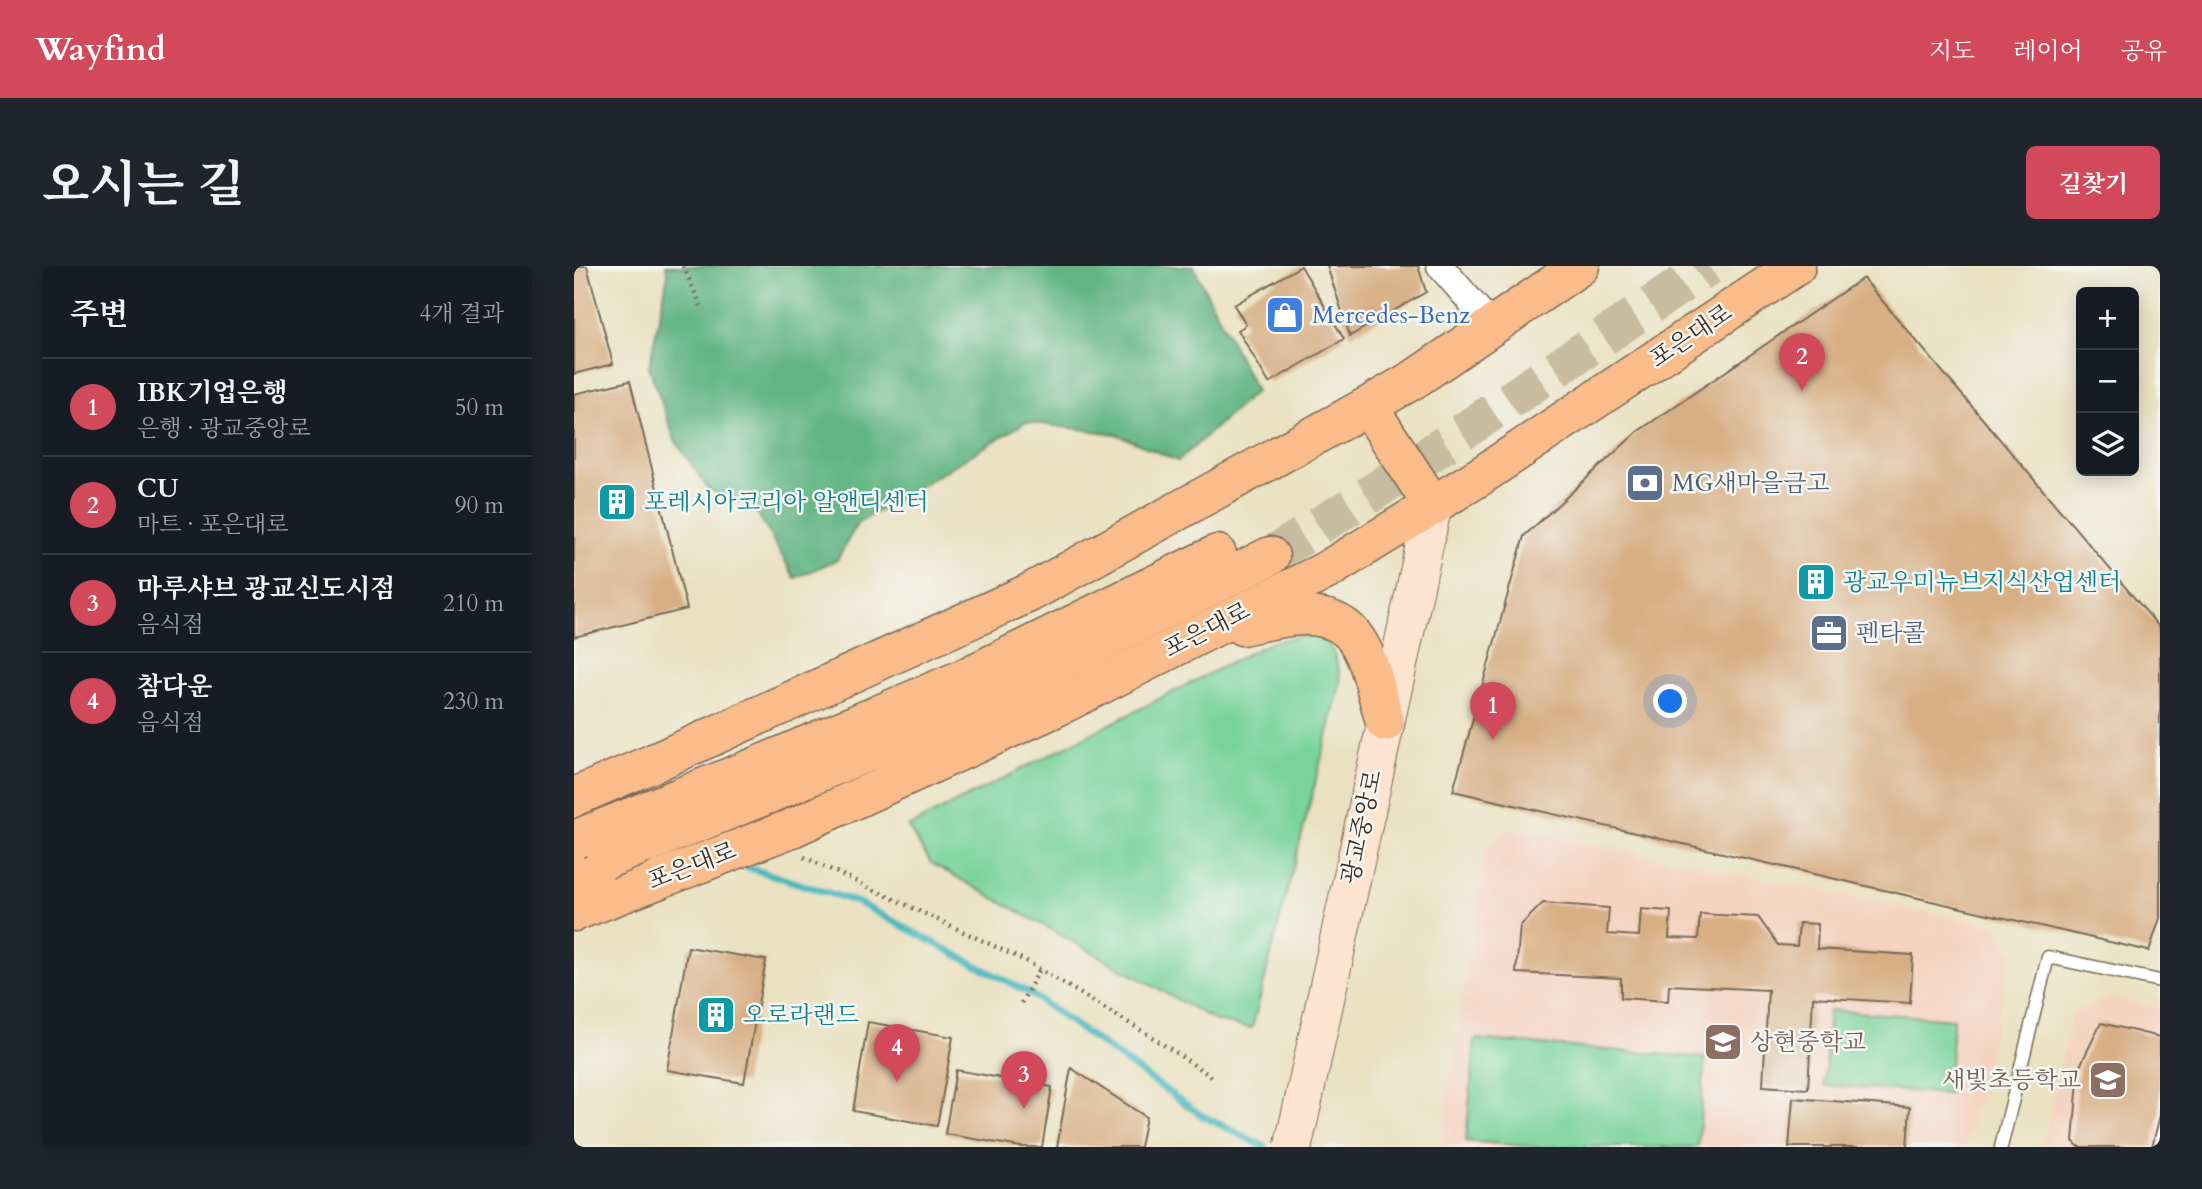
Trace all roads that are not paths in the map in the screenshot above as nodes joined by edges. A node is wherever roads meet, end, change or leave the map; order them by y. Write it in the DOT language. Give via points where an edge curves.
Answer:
graph roads {
  1 [pos="1440,266"];
  2 [pos="1580,266"];
  3 [pos="1796,266"];
  4 [pos="1492,326"];
  5 [pos="1368,406"];
  6 [pos="1433,506"];
  7 [pos="1265,544"];
  8 [pos="1196,636"];
  9 [pos="1385,722"];
  10 [pos="574,797"];
  11 [pos="582,853"];
  12 [pos="574,912"];
  13 [pos="2160,981"];
  14 [pos="1293,1147"];
  15 [pos="2001,1147"];
  1 -- 4 [label="street"];
  2 -- 4 [label="main road"];
  3 -- 6 [label="main road, 포은대로"];
  4 -- 5 [label="main road"];
  5 -- 6 [label="main road"];
  5 -- 10 [label="main road, bridge" via="1029,593"];
  6 -- 8 [label="main road, 포은대로" via="1327,570"];
  6 -- 9 [label="main road, 광교중앙로"];
  7 -- 11 [label="main road, 포은대로, bridge" via="981,703 763,780"];
  8 -- 9 [label="main road" via="1283,618 1319,617 1338,623 1360,648"];
  8 -- 12 [label="main road, 포은대로, bridge" via="794,841 660,878"];
  9 -- 14 [label="main road, 광교중앙로, bridge"];
  13 -- 15 [label="lane" via="2048,957"];
}
